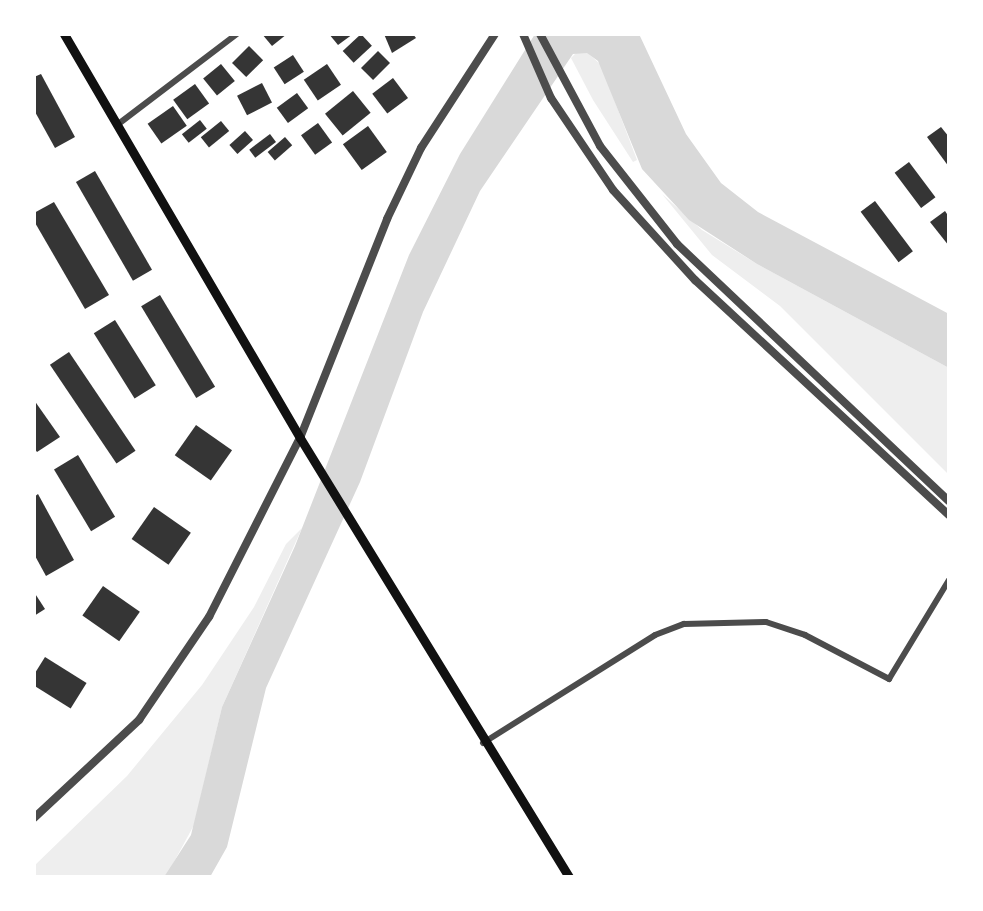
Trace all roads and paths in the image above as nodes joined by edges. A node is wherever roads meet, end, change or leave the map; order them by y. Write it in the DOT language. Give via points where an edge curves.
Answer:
graph roads {
  1 [pos="64,34"];
  2 [pos="237,34"];
  3 [pos="495,34"];
  4 [pos="523,34"];
  5 [pos="540,34"];
  6 [pos="117,125"];
  7 [pos="300,438"];
  8 [pos="949,501"];
  9 [pos="949,515"];
  10 [pos="949,580"];
  11 [pos="483,743"];
  12 [pos="34,818"];
  13 [pos="569,877"];
  1 -- 6 [label="main road"];
  2 -- 6 [label="street"];
  3 -- 7 [label="street" via="421,148 387,219"];
  4 -- 9 [label="street" via="551,98 604,179 689,274"];
  5 -- 8 [label="street" via="607,156 691,260"];
  6 -- 7 [label="main road"];
  7 -- 11 [label="main road"];
  7 -- 12 [label="street" via="209,617 139,720"];
  10 -- 11 [label="street" via="889,679 805,635 766,622 684,624 655,635"];
  11 -- 13 [label="main road"];
}
